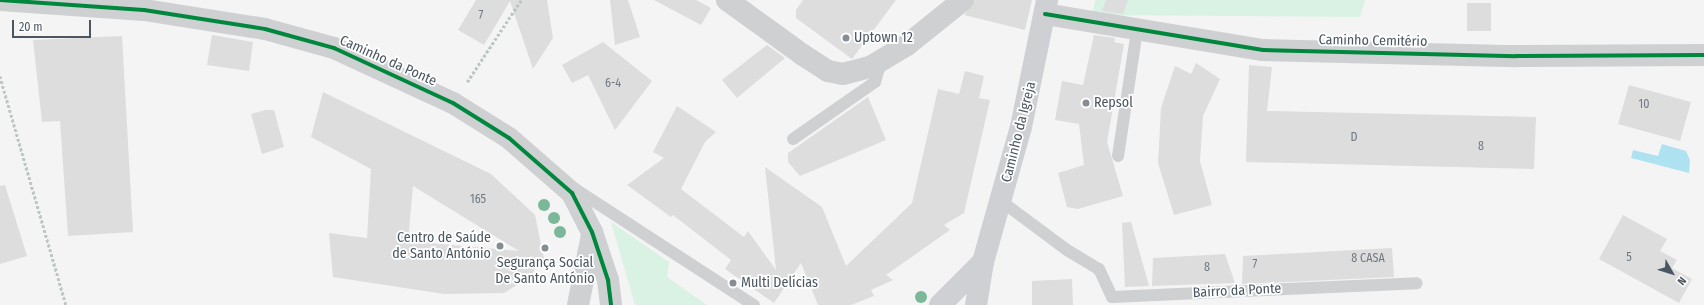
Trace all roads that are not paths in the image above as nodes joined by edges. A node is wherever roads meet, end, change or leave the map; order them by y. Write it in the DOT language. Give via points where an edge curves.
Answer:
graph roads {
  1 [pos="0,0"];
  2 [pos="727,0"];
  3 [pos="963,0"];
  4 [pos="1046,7"];
  5 [pos="1137,31"];
  6 [pos="1704,55"];
  7 [pos="881,61"];
  8 [pos="792,139"];
  9 [pos="1118,156"];
  10 [pos="560,179"];
  11 [pos="1001,201"];
  12 [pos="592,232"];
  13 [pos="983,262"];
  14 [pos="1416,283"];
  15 [pos="612,304"];
  16 [pos="578,305"];
  17 [pos="754,305"];
  18 [pos="940,305"];
  19 [pos="976,305"];
  1 -- 10 [label="street, Caminho da Ponte" via="144,10 265,29 334,48 453,103 509,138"];
  2 -- 7 [label="street" via="828,71 850,73"];
  3 -- 7 [label="street" via="907,45"];
  4 -- 5 [label="street, Caminho Cemitério"];
  4 -- 11 [label="street, Caminho da Igreja" via="1022,127"];
  5 -- 6 [label="street, Caminho Cemitério" via="1263,50 1516,56"];
  5 -- 9 [label="lane"];
  7 -- 8 [label="lane" via="875,82"];
  10 -- 12 [label="street, Caminho da Ponte" via="582,208"];
  10 -- 17 [label="lane"];
  11 -- 13 [label="street, Caminho da Igreja"];
  11 -- 14 [label="lane, Bairro da Ponte" via="1067,250 1100,269 1112,296"];
  12 -- 15 [label="street, Caminho da Ponte"];
  12 -- 16 [label="street"];
  13 -- 18 [label="street, Caminho da Igreja"];
  13 -- 19 [label="street, Caminho da Igreja"];
}
